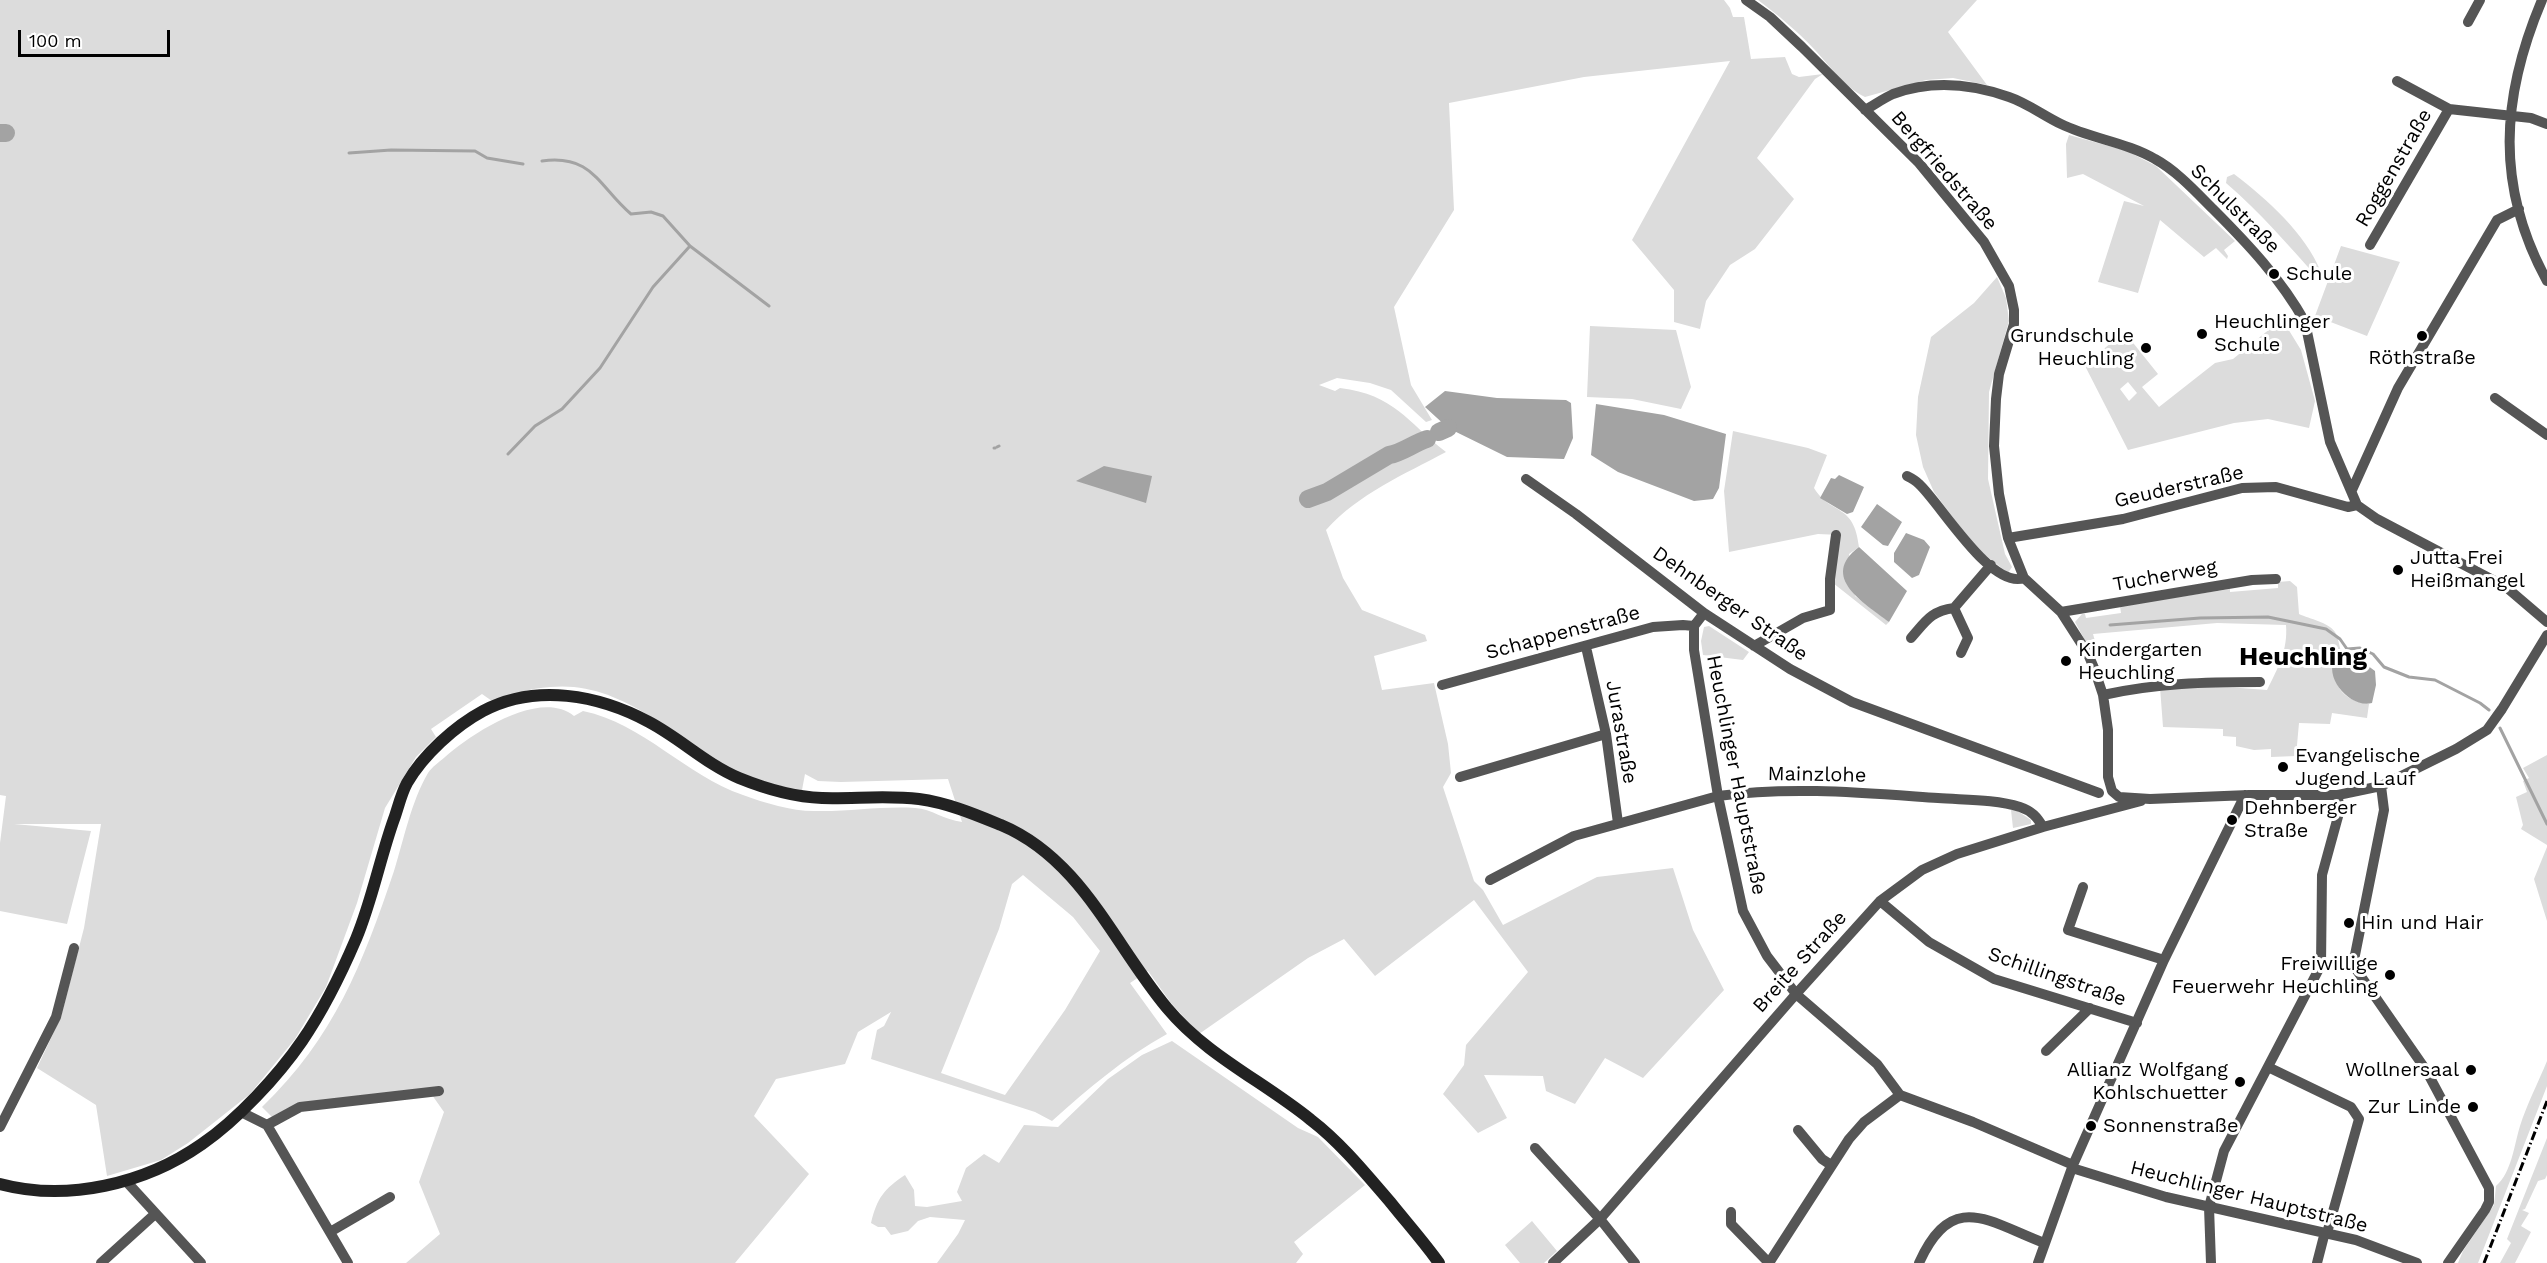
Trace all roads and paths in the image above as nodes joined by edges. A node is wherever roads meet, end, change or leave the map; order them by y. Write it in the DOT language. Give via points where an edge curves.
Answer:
graph roads {
  1 [pos="1746,0"];
  2 [pos="2480,0"];
  3 [pos="2541,0"];
  4 [pos="2468,22"];
  5 [pos="2397,81"];
  6 [pos="1865,110"];
  7 [pos="2449,110"];
  8 [pos="2510,115"];
  9 [pos="2547,124"];
  10 [pos="2519,209"];
  11 [pos="2370,245"];
  12 [pos="2547,281"];
  13 [pos="2495,398"];
  14 [pos="2547,435"];
  15 [pos="1907,476"];
  16 [pos="1526,479"];
  17 [pos="2352,490"];
  18 [pos="2357,505"];
  19 [pos="1836,535"];
  20 [pos="2008,538"];
  21 [pos="1991,565"];
  22 [pos="2024,578"];
  23 [pos="2276,579"];
  24 [pos="1954,608"];
  25 [pos="2061,612"];
  26 [pos="1704,613"];
  27 [pos="2547,621"];
  28 [pos="1694,626"];
  29 [pos="2547,634"];
  30 [pos="1911,638"];
  31 [pos="1586,646"];
  32 [pos="1754,646"];
  33 [pos="1961,653"];
  34 [pos="2260,682"];
  35 [pos="1442,686"];
  36 [pos="2103,695"];
  37 [pos="1606,734"];
  38 [pos="1460,777"];
  39 [pos="2109,785"];
  40 [pos="2380,786"];
  41 [pos="2099,793"];
  42 [pos="2245,795"];
  43 [pos="2338,795"];
  44 [pos="1718,796"];
  45 [pos="2150,799"];
  46 [pos="2101,812"];
  47 [pos="1618,824"];
  48 [pos="2043,827"];
  49 [pos="1490,880"];
  50 [pos="2083,887"];
  51 [pos="1880,901"];
  52 [pos="74,948"];
  53 [pos="2164,960"];
  54 [pos="2351,962"];
  55 [pos="2321,965"];
  56 [pos="1796,994"];
  57 [pos="2090,1008"];
  58 [pos="2137,1023"];
  59 [pos="2046,1051"];
  60 [pos="2268,1067"];
  61 [pos="439,1091"];
  62 [pos="1900,1095"];
  63 [pos="241,1112"];
  64 [pos="267,1125"];
  65 [pos="0,1127"];
  66 [pos="1798,1130"];
  67 [pos="1535,1148"];
  68 [pos="1831,1165"];
  69 [pos="2072,1166"];
  70 [pos="125,1180"];
  71 [pos="0,1184"];
  72 [pos="390,1197"];
  73 [pos="2209,1207"];
  74 [pos="1731,1212"];
  75 [pos="155,1214"];
  76 [pos="1600,1219"];
  77 [pos="330,1232"];
  78 [pos="2326,1232"];
  79 [pos="2044,1243"];
  80 [pos="101,1263"];
  81 [pos="201,1263"];
  82 [pos="348,1263"];
  83 [pos="1439,1263"];
  84 [pos="1553,1263"];
  85 [pos="1635,1263"];
  86 [pos="1769,1263"];
  87 [pos="1919,1263"];
  88 [pos="2038,1263"];
  89 [pos="2211,1263"];
  90 [pos="2317,1263"];
  91 [pos="2416,1263"];
  92 [pos="2448,1263"];
  1 -- 6 [label="street, Bergfriedstraße" via="1778,25"];
  2 -- 4 [label="street"];
  3 -- 8 [label="street" via="2522,52"];
  5 -- 7 [label="street, Roggenstraße"];
  6 -- 17 [label="street, Schulstraße" via="1893,94 1958,84 2010,97 2062,125 2158,160 2190,185 2236,233 2296,304 2306,322 2330,442"];
  6 -- 20 [label="street, Bergfriedstraße" via="1919,163 1967,220 2009,286 2014,324 1999,374 1994,446"];
  7 -- 8 [label="street, Roggenstraße"];
  7 -- 11 [label="street, Roggenstraße"];
  8 -- 9 [label="street, Roggenstraße"];
  8 -- 10 [label="street" via="2508,152"];
  10 -- 12 [label="street"];
  10 -- 17 [label="street" via="2497,220 2491,230 2398,388"];
  13 -- 14 [label="street"];
  15 -- 21 [label="street" via="1919,483 1960,537"];
  16 -- 26 [label="street, Dehnberger Straße"];
  17 -- 18 [label="street, Schulstraße"];
  18 -- 20 [label="street, Geuderstraße" via="2348,507 2276,487 2242,488 2123,519"];
  18 -- 27 [label="street" via="2506,588"];
  19 -- 32 [label="street" via="1830,610 1803,618"];
  20 -- 22 [label="street, Bergfriedstraße"];
  21 -- 22 [label="street" via="2007,577"];
  21 -- 24 [label="street"];
  22 -- 25 [label="street, Bergfriedstraße"];
  23 -- 25 [label="street, Tucherweg"];
  24 -- 30 [label="street" via="1930,616"];
  24 -- 33 [label="street" via="1968,638"];
  25 -- 36 [label="street, Bergfriedstraße" via="2088,654"];
  26 -- 28 [label="street"];
  26 -- 32 [label="street, Dehnberger Straße"];
  28 -- 31 [label="street, Schappenstraße" via="1653,627"];
  28 -- 44 [label="street, Heuchlinger Hauptstraße" via="1694,650"];
  29 -- 40 [label="street" via="2487,730"];
  31 -- 35 [label="street, Schappenstraße"];
  31 -- 37 [label="street, Jurastraße"];
  32 -- 41 [label="street, Dehnberger Straße" via="1852,702"];
  34 -- 36 [label="street" via="2184,682"];
  36 -- 39 [label="street, Bergfriedstraße"];
  37 -- 38 [label="street"];
  37 -- 47 [label="street, Jurastraße"];
  39 -- 41 [label="street"];
  39 -- 45 [label="street" via="2119,796"];
  40 -- 43 [label="street"];
  40 -- 54 [label="street" via="2384,810"];
  41 -- 46 [label="street"];
  42 -- 43 [label="street"];
  42 -- 45 [label="street"];
  42 -- 53 [label="street"];
  43 -- 55 [label="street" via="2339,813 2322,875"];
  44 -- 47 [label="street, Mainzlohe"];
  44 -- 48 [label="street, Mainzlohe" via="1769,791 1834,792 1983,802 2020,807 2038,816"];
  44 -- 56 [label="street, Heuchlinger Hauptstraße" via="1743,911 1767,956"];
  45 -- 46 [label="street, Breite Straße"];
  46 -- 48 [label="street, Breite Straße"];
  47 -- 49 [label="street, Mainzlohe" via="1574,836"];
  48 -- 51 [label="street, Breite Straße" via="1957,854 1922,870"];
  50 -- 53 [label="street" via="2068,930"];
  51 -- 56 [label="street, Breite Straße"];
  51 -- 57 [label="street, Schillingstraße" via="1929,942 1994,979"];
  52 -- 65 [label="street" via="56,1017"];
  53 -- 58 [label="street"];
  54 -- 55 [label="street" via="2342,966"];
  54 -- 92 [label="street" via="2426,1070 2489,1188 2485,1210"];
  55 -- 60 [label="street"];
  56 -- 62 [label="street, Heuchlinger Hauptstraße" via="1877,1064"];
  56 -- 76 [label="street, Breite Straße"];
  57 -- 58 [label="street, Schillingstraße"];
  57 -- 59 [label="street"];
  58 -- 69 [label="street"];
  60 -- 73 [label="street" via="2224,1151"];
  60 -- 78 [label="street" via="2350,1107 2359,1119"];
  61 -- 64 [label="street" via="300,1107"];
  62 -- 68 [label="street" via="1857,1129"];
  62 -- 69 [label="street, Heuchlinger Hauptstraße"];
  63 -- 64 [label="street"];
  63 -- 70 [label="street" via="202,1145"];
  63 -- 83 [label="street" via="301,1042 333,988 359,932 406,783 453,732 485,710 553,694 596,700 650,722 717,769 771,791 818,798 915,798 953,806 1017,833 1061,865 1187,1030 1333,1139"];
  64 -- 77 [label="street"];
  66 -- 68 [label="street"];
  67 -- 76 [label="street"];
  68 -- 86 [label="street"];
  69 -- 73 [label="street, Heuchlinger Hauptstraße" via="2133,1188"];
  69 -- 79 [label="street"];
  70 -- 71 [label="street" via="55,1191"];
  70 -- 75 [label="street"];
  72 -- 77 [label="street"];
  73 -- 78 [label="street, Heuchlinger Hauptstraße"];
  73 -- 89 [label="street"];
  74 -- 86 [label="street" via="1731,1224"];
  75 -- 80 [label="street"];
  75 -- 81 [label="street"];
  76 -- 84 [label="street, Breite Straße"];
  76 -- 85 [label="street"];
  77 -- 82 [label="street"];
  78 -- 90 [label="street"];
  78 -- 91 [label="street, Heuchlinger Hauptstraße"];
  79 -- 87 [label="street" via="1984,1219 1961,1216 1940,1230"];
  79 -- 88 [label="street"];
}
